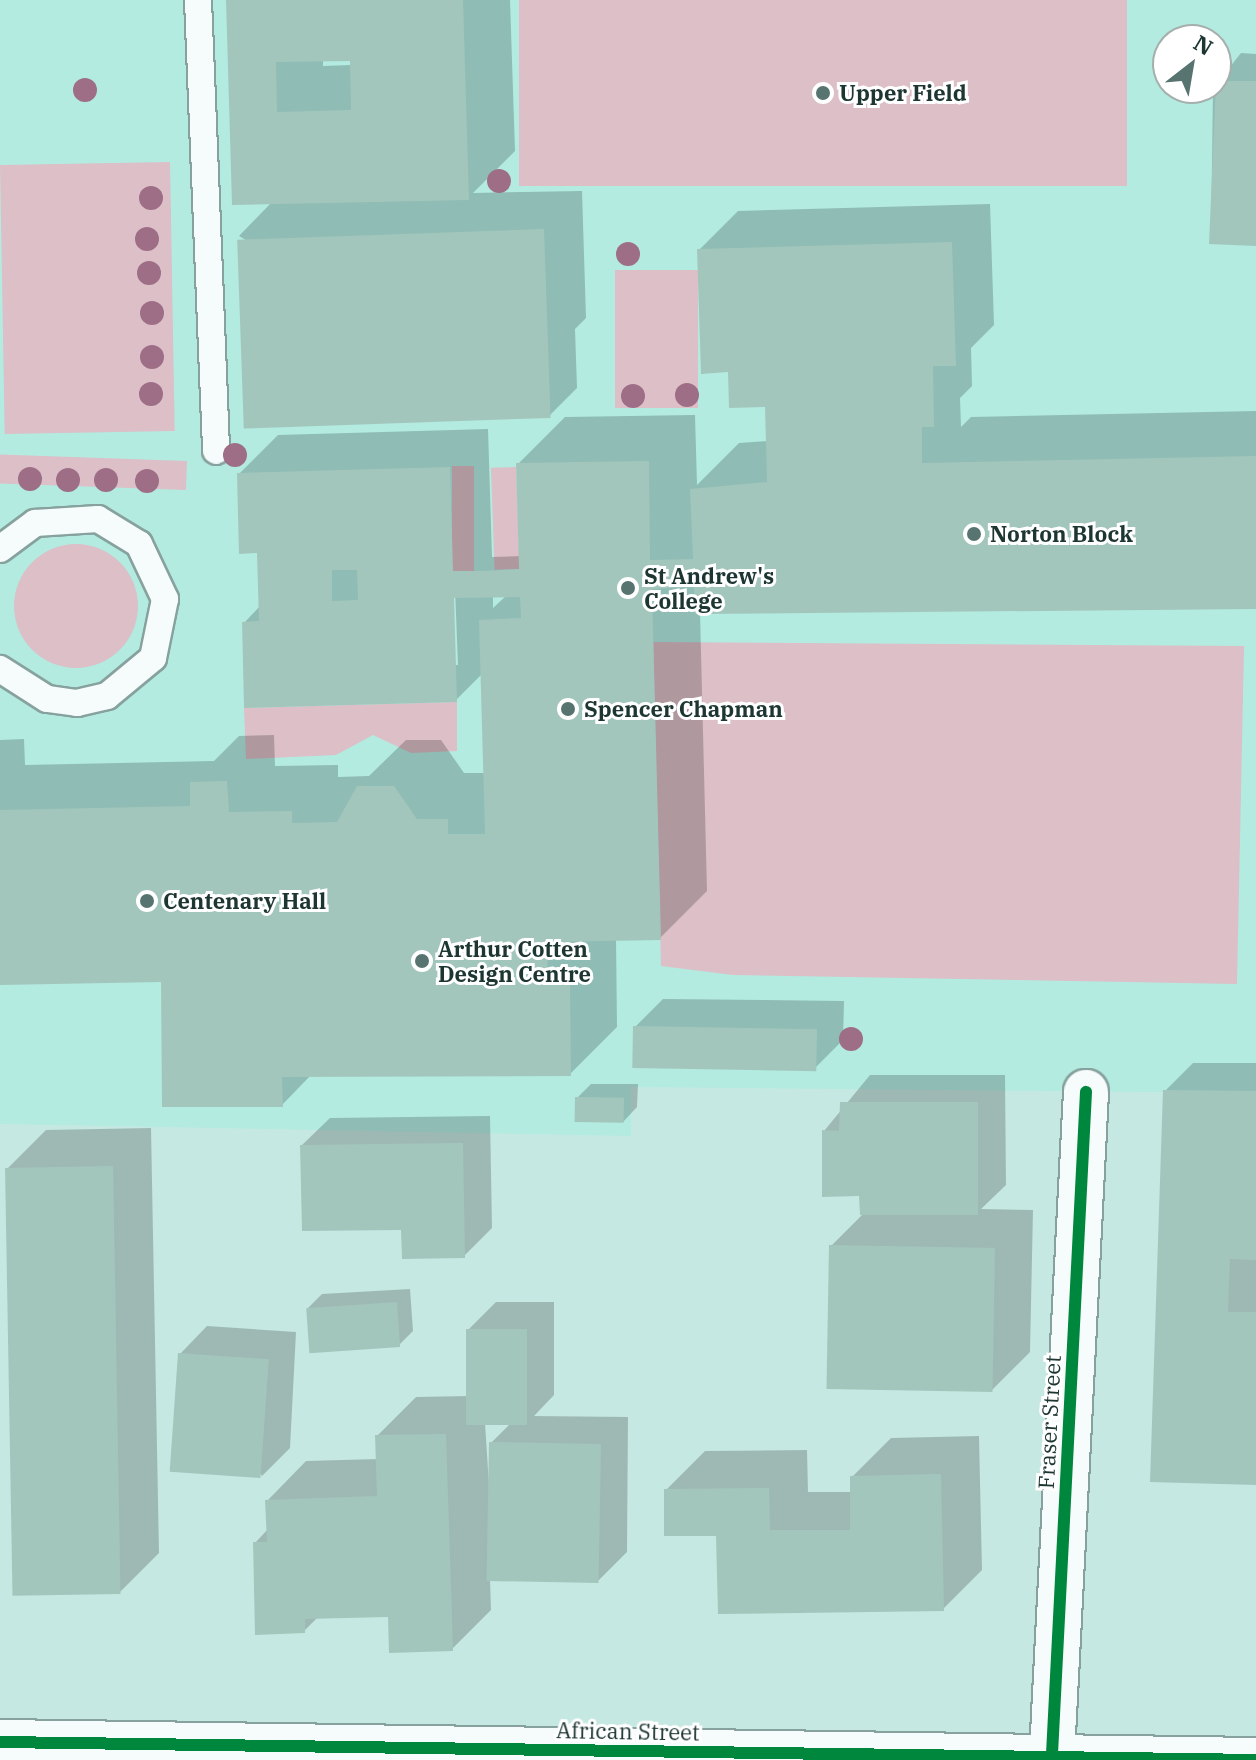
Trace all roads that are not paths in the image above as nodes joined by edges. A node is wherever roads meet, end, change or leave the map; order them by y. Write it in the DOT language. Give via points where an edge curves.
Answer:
graph roads {
  1 [pos="198,0"];
  2 [pos="216,451"];
  3 [pos="0,549"];
  4 [pos="6,686"];
  5 [pos="1086,1092"];
  6 [pos="0,1742"];
  7 [pos="1052,1754"];
  8 [pos="838,1757"];
  9 [pos="1256,1760"];
  1 -- 2 [label="lane"];
  3 -- 4 [label="lane" via="35,523 98,519 139,544 165,599 153,658 133,680 77,703"];
  5 -- 7 [label="street, Fraser Street"];
  6 -- 8 [label="street, African Street"];
  7 -- 8 [label="street, African Street"];
  7 -- 9 [label="street, African Street"];
}
